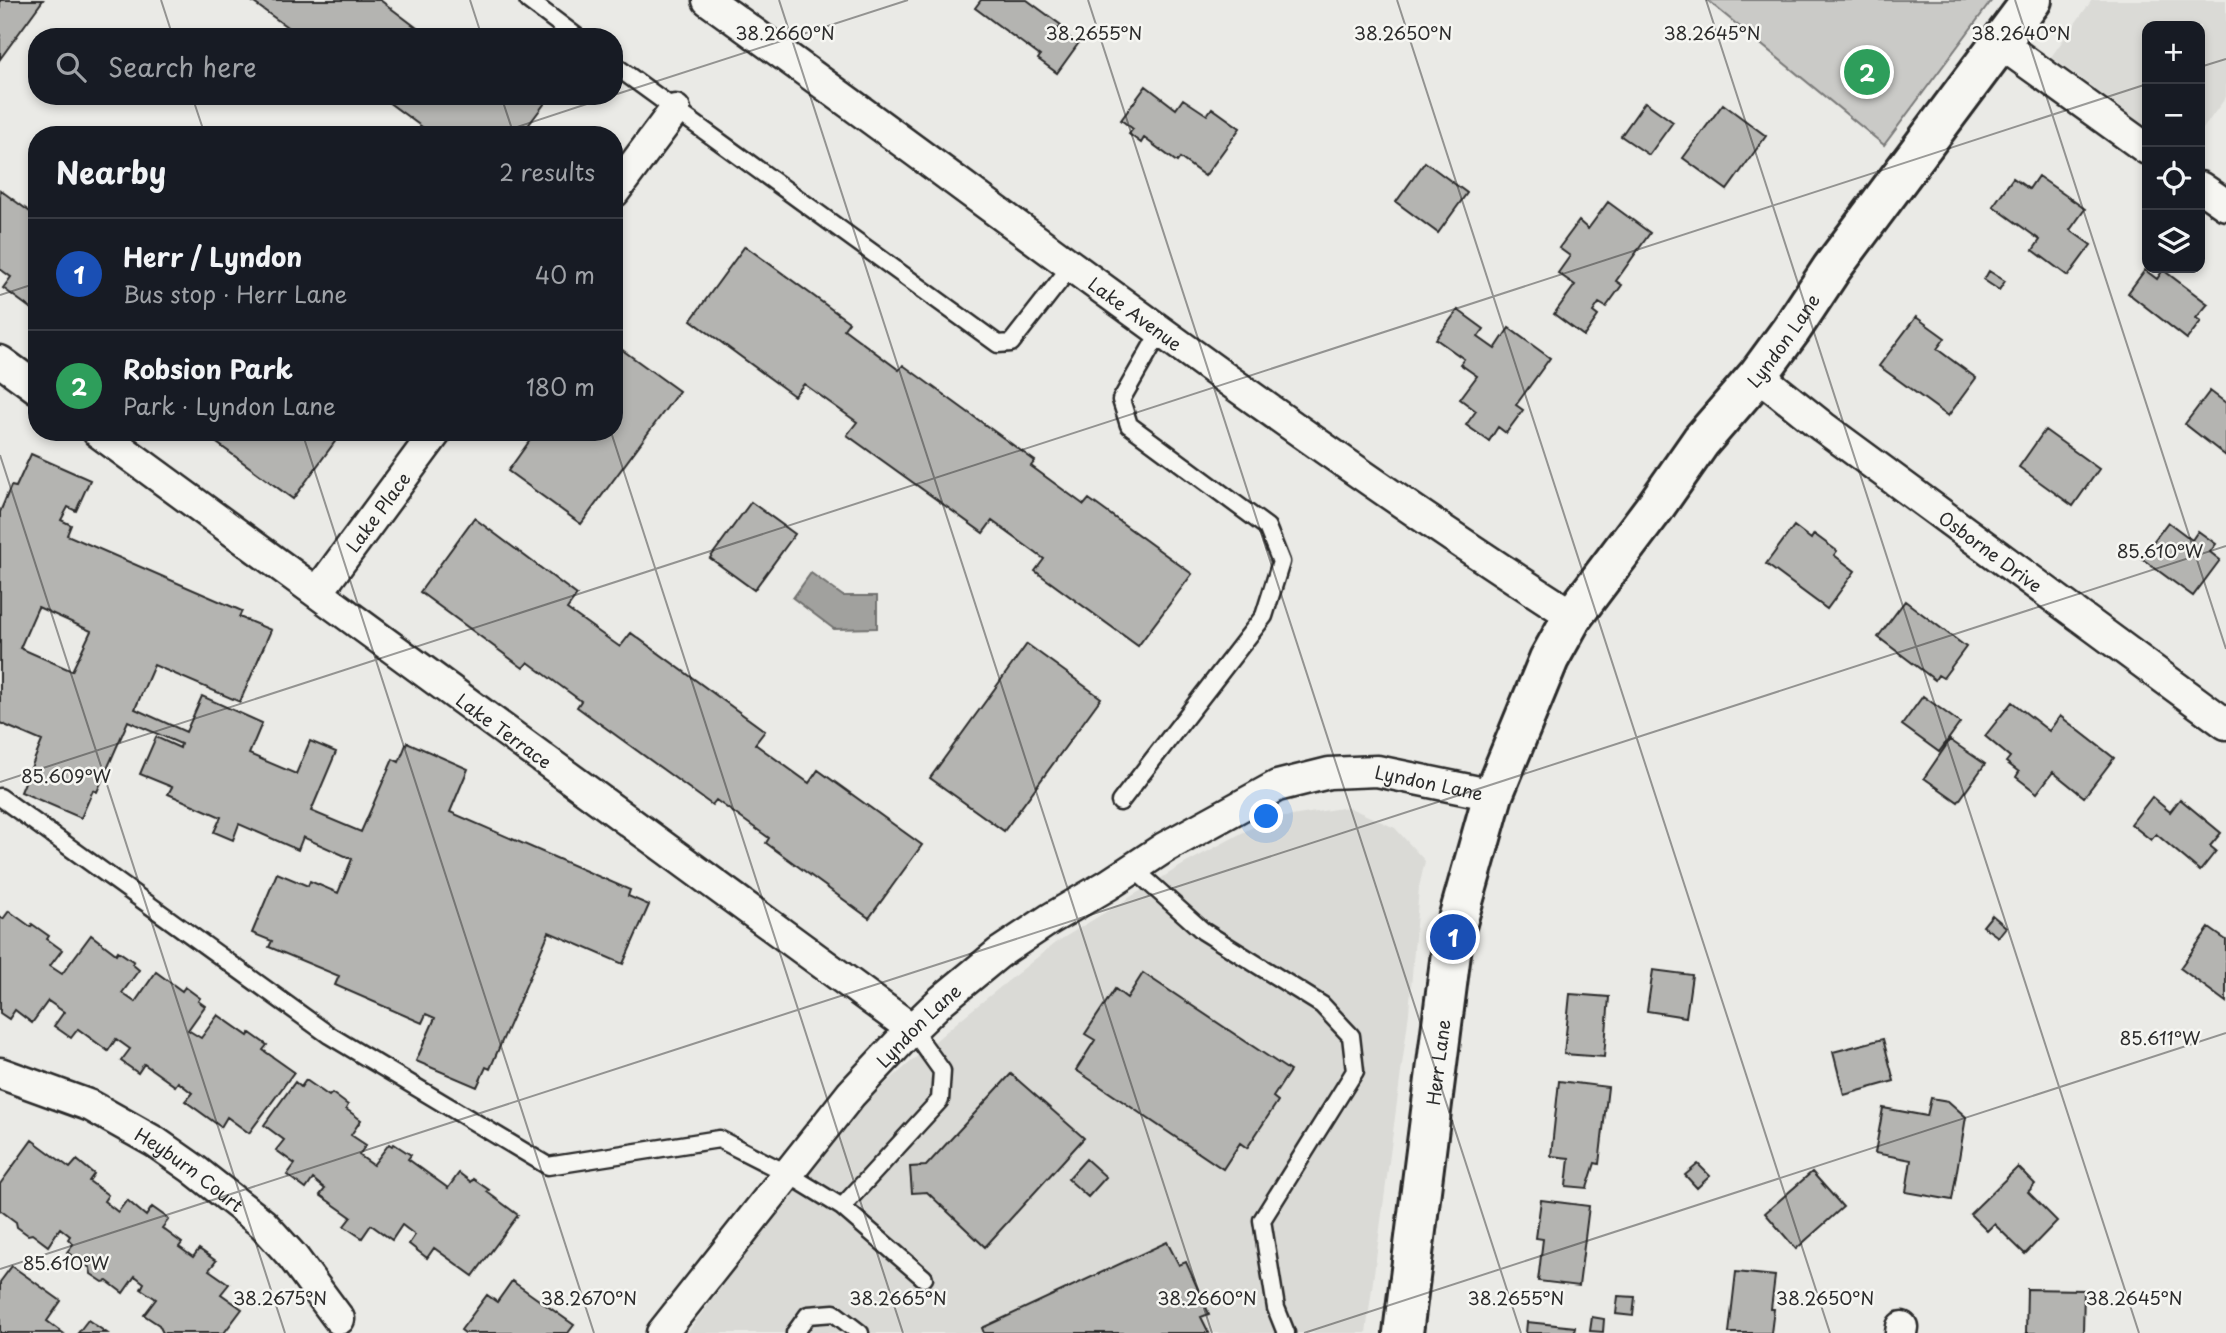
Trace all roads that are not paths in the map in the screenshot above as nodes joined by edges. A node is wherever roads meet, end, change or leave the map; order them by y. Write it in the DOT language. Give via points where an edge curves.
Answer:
graph roads {
  1 [pos="527,0"];
  2 [pos="708,0"];
  3 [pos="2032,0"];
  4 [pos="565,28"];
  5 [pos="2000,43"];
  6 [pos="623,72"];
  7 [pos="675,110"];
  8 [pos="2144,147"];
  9 [pos="623,180"];
  10 [pos="2205,190"];
  11 [pos="2226,205"];
  12 [pos="1072,265"];
  13 [pos="1161,330"];
  14 [pos="0,361"];
  15 [pos="1758,375"];
  16 [pos="28,381"];
  17 [pos="110,441"];
  18 [pos="429,441"];
  19 [pos="318,592"];
  20 [pos="1573,616"];
  21 [pos="2226,724"];
  22 [pos="1493,794"];
  23 [pos="0,797"];
  24 [pos="1120,802"];
  25 [pos="1133,868"];
  26 [pos="912,1029"];
  27 [pos="0,1073"];
  28 [pos="788,1174"];
  29 [pos="842,1207"];
  30 [pos="924,1278"];
  31 [pos="339,1319"];
  32 [pos="662,1333"];
  33 [pos="795,1333"];
  34 [pos="860,1333"];
  35 [pos="1286,1333"];
  36 [pos="1403,1333"];
  1 -- 4 [label="lane"];
  2 -- 12 [label="street, Lake Avenue"];
  3 -- 5 [label="main road, Lyndon Lane"];
  5 -- 8 [label="street"];
  5 -- 15 [label="main road, Lyndon Lane"];
  6 -- 7 [label="lane"];
  7 -- 9 [label="street"];
  7 -- 12 [label="lane" via="998,344 1011,342"];
  10 -- 11 [label="street"];
  12 -- 13 [label="street, Lake Avenue"];
  13 -- 20 [label="street, Lake Avenue" via="1470,550"];
  13 -- 24 [label="lane" via="1121,400 1129,425 1267,527 1281,562 1264,616"];
  14 -- 16 [label="street"];
  15 -- 20 [label="main road, Lyndon Lane" via="1701,441"];
  15 -- 21 [label="street, Osborne Drive"];
  17 -- 19 [label="street, Lake Terrace"];
  18 -- 19 [label="street, Lake Place"];
  19 -- 26 [label="street, Lake Terrace"];
  20 -- 22 [label="main road, Lyndon Lane" via="1549,659"];
  22 -- 25 [label="street, Lyndon Lane" via="1377,771 1329,773 1277,786"];
  22 -- 36 [label="main road, Herr Lane" via="1453,937"];
  23 -- 28 [label="lane" via="329,1035 548,1167 719,1139"];
  25 -- 26 [label="street, Lyndon Lane" via="999,953"];
  25 -- 35 [label="lane" via="1203,931 1322,1005 1350,1036 1354,1071 1262,1220 1276,1308"];
  26 -- 28 [label="street, Lyndon Lane" via="851,1094"];
  26 -- 29 [label="lane" via="942,1071 940,1100"];
  27 -- 31 [label="street, Heyburn Court" via="90,1107 192,1168 263,1224"];
  28 -- 29 [label="lane"];
  28 -- 32 [label="street, Lyndon Lane"];
  29 -- 30 [label="lane"];
  33 -- 34 [label="lane" via="808,1315 834,1313"];
}
